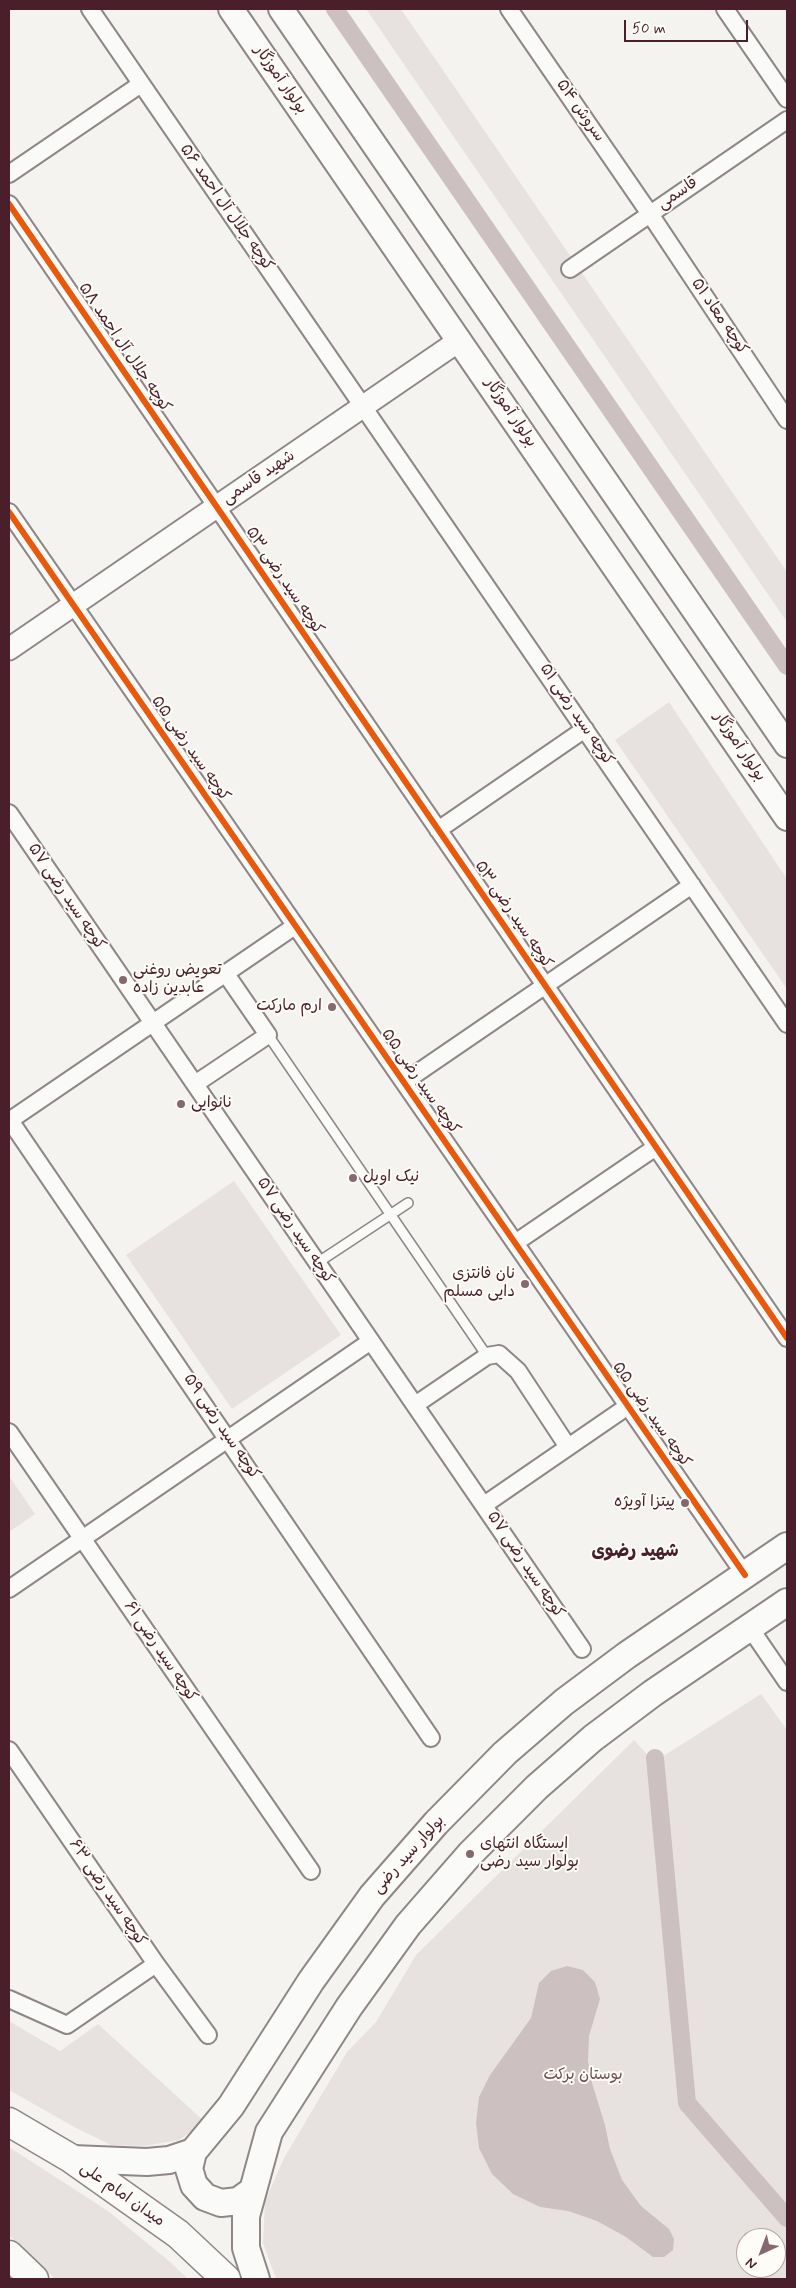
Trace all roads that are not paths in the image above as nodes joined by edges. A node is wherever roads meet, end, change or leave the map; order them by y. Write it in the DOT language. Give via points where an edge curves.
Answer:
graph roads {
  1 [pos="90,9"];
  2 [pos="231,9"];
  3 [pos="281,9"];
  4 [pos="509,9"];
  5 [pos="725,9"];
  6 [pos="141,84"];
  7 [pos="787,99"];
  8 [pos="787,120"];
  9 [pos="9,174"];
  10 [pos="9,204"];
  11 [pos="650,214"];
  12 [pos="570,269"];
  13 [pos="460,340"];
  14 [pos="364,406"];
  15 [pos="787,420"];
  16 [pos="217,507"];
  17 [pos="9,512"];
  18 [pos="73,605"];
  19 [pos="9,649"];
  20 [pos="585,730"];
  21 [pos="787,745"];
  22 [pos="9,813"];
  23 [pos="787,818"];
  24 [pos="438,830"];
  25 [pos="692,885"];
  26 [pos="295,926"];
  27 [pos="226,974"];
  28 [pos="545,985"];
  29 [pos="153,1023"];
  30 [pos="787,1024"];
  31 [pos="268,1035"];
  32 [pos="404,1082"];
  33 [pos="195,1084"];
  34 [pos="9,1120"];
  35 [pos="656,1147"];
  36 [pos="408,1203"];
  37 [pos="390,1215"];
  38 [pos="515,1243"];
  39 [pos="317,1263"];
  40 [pos="787,1338"];
  41 [pos="371,1341"];
  42 [pos="487,1356"];
  43 [pos="415,1405"];
  44 [pos="628,1406"];
  45 [pos="9,1432"];
  46 [pos="229,1438"];
  47 [pos="568,1447"];
  48 [pos="484,1505"];
  49 [pos="82,1539"];
  50 [pos="787,1546"];
  51 [pos="745,1575"];
  52 [pos="9,1589"];
  53 [pos="787,1602"];
  54 [pos="750,1628"];
  55 [pos="582,1649"];
  56 [pos="787,1682"];
  57 [pos="431,1738"];
  58 [pos="9,1750"];
  59 [pos="310,1872"];
  60 [pos="156,1964"];
  61 [pos="9,1999"];
  62 [pos="208,2035"];
  63 [pos="9,2122"];
  64 [pos="193,2152"];
  65 [pos="72,2159"];
  66 [pos="252,2191"];
  67 [pos="9,2255"];
  68 [pos="34,2279"];
  69 [pos="226,2279"];
  70 [pos="256,2279"];
  1 -- 6 [label="street, کوچه جلال آل احمد ۵۶"];
  2 -- 13 [label="main road, بولوار آموزگار"];
  3 -- 21 [label="main road"];
  4 -- 11 [label="street, سروش ۵۴"];
  5 -- 7 [label="street"];
  6 -- 9 [label="street"];
  6 -- 14 [label="street, کوچه جلال آل احمد ۵۶"];
  8 -- 11 [label="street, قاسمی"];
  10 -- 16 [label="street, کوچه جلال آل احمد ۵۸"];
  11 -- 12 [label="street, قاسمی"];
  11 -- 15 [label="street, کوچه معاد ۵۱"];
  13 -- 14 [label="street, شهید قاسمی"];
  13 -- 23 [label="main road, بولوار آموزگار"];
  14 -- 16 [label="street, شهید قاسمی"];
  14 -- 20 [label="street, کوچه سید رضی ۵۱"];
  16 -- 18 [label="street, شهید قاسمی"];
  16 -- 24 [label="street, کوچه سید رضی ۵۳"];
  17 -- 18 [label="street, کوچه سید رضی ۵۵"];
  18 -- 19 [label="street, شهید قاسمی"];
  18 -- 26 [label="street, کوچه سید رضی ۵۵"];
  20 -- 24 [label="street"];
  20 -- 25 [label="street, کوچه سید رضی ۵۱"];
  22 -- 29 [label="street, کوچه سید رضی ۵۷"];
  24 -- 28 [label="street, کوچه سید رضی ۵۳"];
  25 -- 28 [label="street"];
  25 -- 30 [label="street, کوچه سید رضی ۵۱"];
  26 -- 27 [label="street"];
  26 -- 32 [label="street, کوچه سید رضی ۵۵"];
  27 -- 29 [label="street"];
  27 -- 31 [label="street"];
  28 -- 32 [label="street"];
  28 -- 35 [label="street, کوچه سید رضی ۵۳"];
  29 -- 33 [label="street, کوچه سید رضی ۵۷"];
  29 -- 34 [label="street"];
  31 -- 33 [label="street"];
  31 -- 37 [label="lane"];
  32 -- 38 [label="street, کوچه سید رضی ۵۵"];
  33 -- 39 [label="street, کوچه سید رضی ۵۷"];
  34 -- 46 [label="street, کوچه سید رضی ۵۹"];
  35 -- 38 [label="street"];
  35 -- 40 [label="street, کوچه سید رضی ۵۳"];
  36 -- 37 [label="lane"];
  37 -- 39 [label="lane"];
  37 -- 42 [label="lane"];
  38 -- 44 [label="street, کوچه سید رضی ۵۵"];
  39 -- 41 [label="street, کوچه سید رضی ۵۷"];
  41 -- 43 [label="street, کوچه سید رضی ۵۷"];
  41 -- 46 [label="street"];
  42 -- 43 [label="street"];
  42 -- 47 [label="street" via="499,1354 518,1371"];
  43 -- 48 [label="street, کوچه سید رضی ۵۷"];
  44 -- 47 [label="street"];
  44 -- 51 [label="street, کوچه سید رضی ۵۵"];
  45 -- 49 [label="street, کوچه سید رضی ۶۱"];
  46 -- 49 [label="street"];
  46 -- 57 [label="street, کوچه سید رضی ۵۹"];
  47 -- 48 [label="street"];
  48 -- 55 [label="street, کوچه سید رضی ۵۷"];
  49 -- 52 [label="street"];
  49 -- 59 [label="street, کوچه سید رضی ۶۱"];
  50 -- 51 [label="main road, بولوار سید رضی"];
  51 -- 64 [label="main road, بولوار سید رضی" via="564,1702 505,1753 436,1823 372,1896 311,1981 231,2106"];
  53 -- 54 [label="main road"];
  54 -- 56 [label="street"];
  54 -- 66 [label="main road" via="593,1738 536,1787 464,1861 408,1925 344,2015 269,2132"];
  58 -- 60 [label="street, کوچه سید رضی ۶۳"];
  60 -- 61 [label="street" via="67,2025"];
  60 -- 62 [label="street, کوچه سید رضی ۶۳"];
  63 -- 65 [label="highway, میدان امام علی"];
  64 -- 65 [label="main road" via="170,2160 147,2162"];
  64 -- 66 [label="main road" via="189,2169 194,2185 206,2197 221,2203 238,2201"];
  65 -- 69 [label="highway, میدان امام علی" via="178,2234"];
  66 -- 70 [label="main road" via="246,2216 246,2248"];
  67 -- 68 [label="highway"];
}
